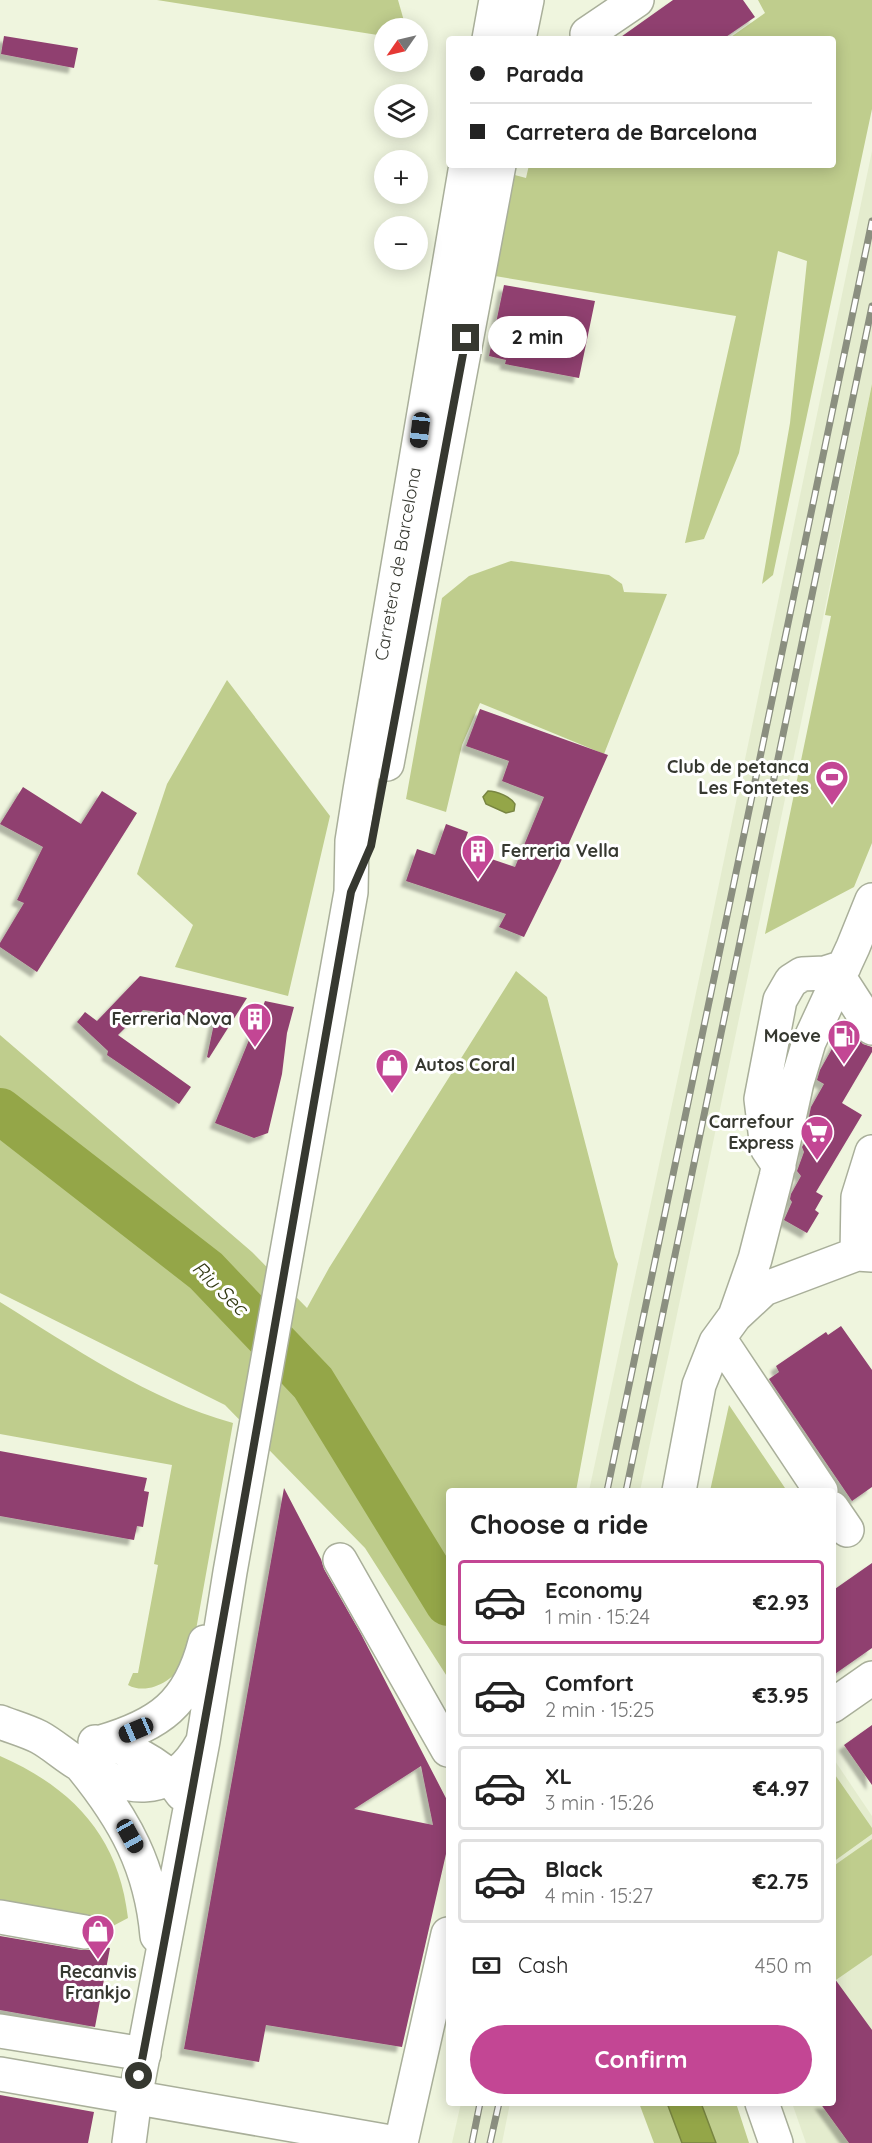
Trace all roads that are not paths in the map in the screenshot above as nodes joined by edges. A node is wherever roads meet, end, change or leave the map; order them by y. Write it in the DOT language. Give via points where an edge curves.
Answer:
graph roads {
  1 [pos="496,0"];
  2 [pos="527,0"];
  3 [pos="593,0"];
  4 [pos="637,0"];
  5 [pos="490,36"];
  6 [pos="520,36"];
  7 [pos="587,36"];
  8 [pos="588,36"];
  9 [pos="465,168"];
  10 [pos="480,168"];
  11 [pos="498,168"];
  12 [pos="457,218"];
  13 [pos="420,430"];
  14 [pos="431,532"];
  15 [pos="383,653"];
  16 [pos="351,892"];
  17 [pos="872,900"];
  18 [pos="845,965"];
  19 [pos="872,1029"];
  20 [pos="872,1152"];
  21 [pos="779,1166"];
  22 [pos="865,1255"];
  23 [pos="727,1327"];
  24 [pos="680,1488"];
  25 [pos="819,1488"];
  26 [pos="340,1560"];
  27 [pos="230,1572"];
  28 [pos="872,1678"];
  29 [pos="836,1703"];
  30 [pos="0,1722"];
  31 [pos="202,1743"];
  32 [pos="446,1746"];
  33 [pos="89,1753"];
  34 [pos="170,1778"];
  35 [pos="191,1806"];
  36 [pos="0,1917"];
  37 [pos="85,1932"];
  38 [pos="446,1943"];
  39 [pos="160,1969"];
  40 [pos="0,2031"];
  41 [pos="144,2054"];
  42 [pos="0,2074"];
  43 [pos="135,2098"];
  44 [pos="763,2106"];
  45 [pos="129,2143"];
  46 [pos="396,2143"];
  47 [pos="401,2143"];
  48 [pos="776,2143"];
  1 -- 5 [label="main road"];
  2 -- 6 [label="main road"];
  3 -- 7 [label="main road"];
  4 -- 8 [label="main road"];
  9 -- 12 [label="main road, Carretera de Barcelona"];
  10 -- 12 [label="main road" via="472,194"];
  11 -- 14 [label="main road, Carretera de Barcelona"];
  12 -- 13 [label="main road, Carretera de Barcelona"];
  13 -- 14 [label="main road" via="426,466 421,505"];
  13 -- 15 [label="main road, Carretera de Barcelona"];
  14 -- 15 [label="main road" via="419,545 412,562 395,631"];
  14 -- 16 [label="main road, Carretera de Barcelona" via="371,846"];
  15 -- 16 [label="main road, Carretera de Barcelona" via="354,825"];
  16 -- 27 [label="main road, Carretera de Barcelona"];
  17 -- 18 [label="main road"];
  18 -- 19 [label="main road"];
  18 -- 21 [label="main road" via="809,1042"];
  18 -- 21 [label="main road" via="836,948 814,951 801,961 780,1000 761,1099 767,1148"];
  20 -- 22 [label="main road" via="858,1197"];
  21 -- 23 [label="main road" via="755,1259"];
  22 -- 23 [label="main road" via="764,1289"];
  23 -- 24 [label="main road" via="699,1385"];
  23 -- 25 [label="main road"];
  26 -- 32 [label="main road"];
  27 -- 31 [label="main road, Carretera de Barcelona"];
  27 -- 33 [label="main road" via="216,1596 202,1652 187,1688 169,1710 148,1725"];
  28 -- 29 [label="main road"];
  30 -- 33 [label="main road"];
  31 -- 34 [label="main road" via="190,1761"];
  31 -- 35 [label="main road, Carretera de Barcelona"];
  33 -- 34 [label="main road" via="131,1751"];
  33 -- 39 [label="main road" via="136,1847 152,1895"];
  34 -- 35 [label="main road"];
  35 -- 39 [label="main road, Carretera de Barcelona"];
  36 -- 37 [label="main road"];
  38 -- 47 [label="main road"];
  39 -- 41 [label="main road, Carretera de Barcelona"];
  40 -- 41 [label="main road"];
  41 -- 43 [label="main road, Carretera de Barcelona"];
  42 -- 43 [label="main road"];
  43 -- 45 [label="main road, Carretera de Barcelona"];
  43 -- 46 [label="main road"];
  44 -- 48 [label="main road"];
}
